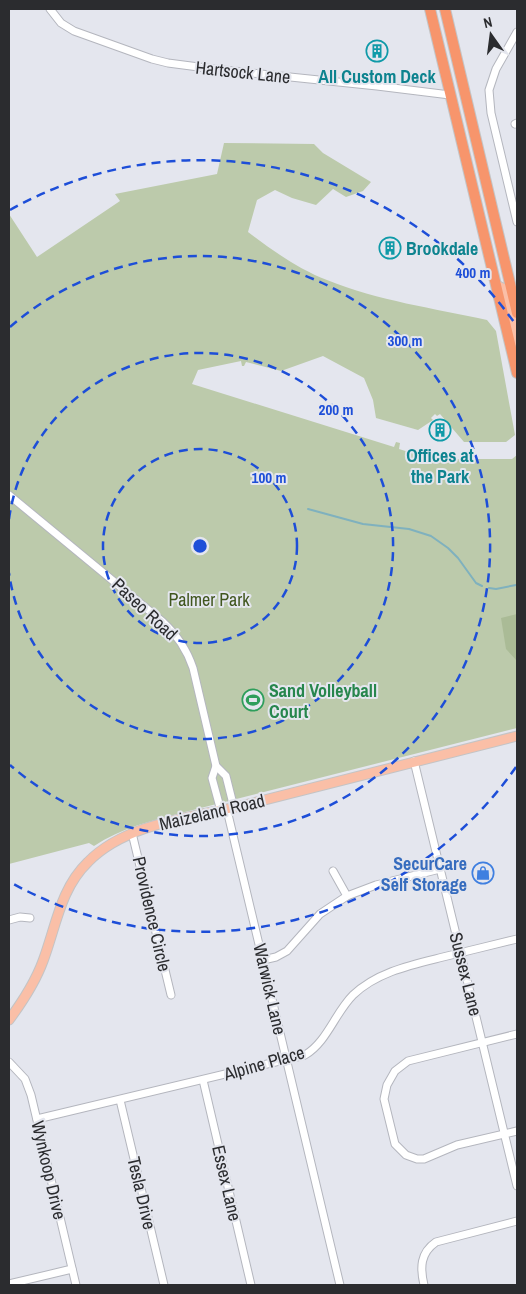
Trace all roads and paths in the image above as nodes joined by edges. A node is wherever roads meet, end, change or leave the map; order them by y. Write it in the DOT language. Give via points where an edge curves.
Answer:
graph roads {
  1 [pos="50,9"];
  2 [pos="430,9"];
  3 [pos="445,9"];
  4 [pos="517,32"];
  5 [pos="464,92"];
  6 [pos="450,95"];
  7 [pos="517,222"];
  8 [pos="496,284"];
  9 [pos="517,313"];
  10 [pos="517,341"];
  11 [pos="517,373"];
  12 [pos="9,495"];
  13 [pos="517,736"];
  14 [pos="414,761"];
  15 [pos="216,766"];
  16 [pos="227,810"];
  17 [pos="132,833"];
  18 [pos="440,869"];
  19 [pos="333,871"];
  20 [pos="347,896"];
  21 [pos="30,918"];
  22 [pos="9,920"];
  23 [pos="517,939"];
  24 [pos="461,953"];
  25 [pos="263,960"];
  26 [pos="171,995"];
  27 [pos="9,1020"];
  28 [pos="517,1034"];
  29 [pos="482,1043"];
  30 [pos="286,1060"];
  31 [pos="9,1062"];
  32 [pos="202,1080"];
  33 [pos="120,1100"];
  34 [pos="37,1119"];
  35 [pos="517,1131"];
  36 [pos="505,1134"];
  37 [pos="517,1186"];
  38 [pos="517,1221"];
  39 [pos="72,1269"];
  40 [pos="9,1284"];
  41 [pos="76,1285"];
  42 [pos="164,1285"];
  43 [pos="251,1285"];
  44 [pos="340,1285"];
  45 [pos="424,1285"];
  1 -- 6 [label="street, Hartsock Lane" via="61,23 74,31 168,63"];
  2 -- 6 [label="highway"];
  3 -- 5 [label="highway"];
  4 -- 7 [label="street" via="496,68 489,90 491,113"];
  5 -- 6 [label="main road"];
  5 -- 9 [label="highway"];
  6 -- 8 [label="highway"];
  8 -- 10 [label="main road" via="505,289"];
  8 -- 11 [label="highway"];
  12 -- 15 [label="street, Paseo Road" via="177,637 193,668"];
  13 -- 14 [label="main road, Maizeland Road"];
  14 -- 16 [label="main road, Maizeland Road"];
  14 -- 18 [label="street, Sussex Lane"];
  15 -- 16 [label="street, Paseo Road" via="212,778"];
  15 -- 16 [label="street, Paseo Road" via="226,776"];
  16 -- 17 [label="main road, Maizeland Road"];
  16 -- 25 [label="street, Warwick Lane"];
  17 -- 26 [label="street, Providence Circle"];
  17 -- 27 [label="main road, Maizeland Road" via="87,862 72,882 62,900 38,974"];
  18 -- 20 [label="street"];
  18 -- 24 [label="street, Sussex Lane"];
  19 -- 20 [label="street"];
  20 -- 25 [label="street" via="320,914 287,951"];
  21 -- 22 [label="street" via="20,916"];
  23 -- 24 [label="street, Alpine Place"];
  24 -- 29 [label="street, Sussex Lane"];
  24 -- 30 [label="street, Alpine Place" via="394,970 368,983 346,1002 314,1049"];
  25 -- 30 [label="street, Warwick Lane"];
  28 -- 29 [label="street"];
  29 -- 36 [label="street, Sussex Lane"];
  29 -- 36 [label="street" via="416,1058 399,1066 384,1094 391,1131 401,1152 421,1159"];
  30 -- 32 [label="street, Alpine Place"];
  30 -- 44 [label="street, Warwick Lane"];
  31 -- 34 [label="street, Wynkoop Drive" via="28,1087"];
  32 -- 33 [label="street, Alpine Place"];
  32 -- 43 [label="street, Essex Lane"];
  33 -- 34 [label="street, Alpine Place"];
  33 -- 42 [label="street, Tesla Drive"];
  34 -- 39 [label="street, Wynkoop Drive"];
  35 -- 36 [label="street"];
  36 -- 37 [label="street, Sussex Lane"];
  38 -- 45 [label="street" via="436,1242 423,1258"];
  39 -- 40 [label="street"];
  39 -- 41 [label="street, Wynkoop Drive"];
}
